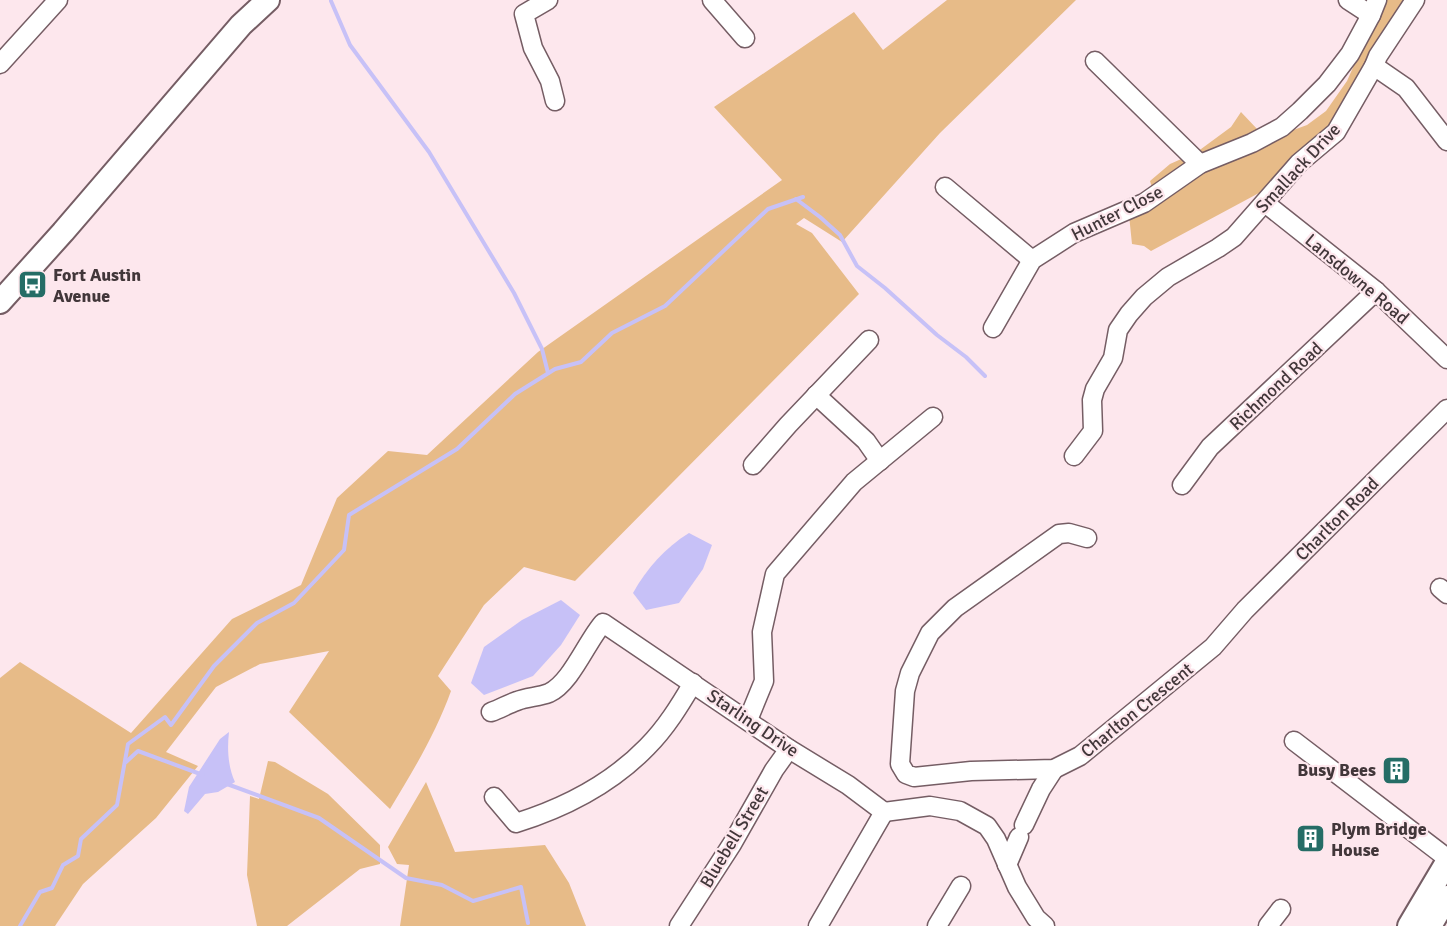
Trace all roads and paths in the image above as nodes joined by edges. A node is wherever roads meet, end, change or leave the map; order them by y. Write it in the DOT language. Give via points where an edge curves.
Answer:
graph roads {
  1 [pos="58,0"];
  2 [pos="268,0"];
  3 [pos="548,0"];
  4 [pos="712,0"];
  5 [pos="1348,0"];
  6 [pos="1415,0"];
  7 [pos="1374,7"];
  8 [pos="745,38"];
  9 [pos="1095,61"];
  10 [pos="0,64"];
  11 [pos="1374,66"];
  12 [pos="555,100"];
  13 [pos="1447,141"];
  14 [pos="1200,164"];
  15 [pos="945,187"];
  16 [pos="1265,203"];
  17 [pos="1032,260"];
  18 [pos="1376,291"];
  19 [pos="0,302"];
  20 [pos="993,328"];
  21 [pos="869,340"];
  22 [pos="1447,359"];
  23 [pos="816,395"];
  24 [pos="1447,410"];
  25 [pos="933,417"];
  26 [pos="1074,456"];
  27 [pos="880,461"];
  28 [pos="753,465"];
  29 [pos="1182,485"];
  30 [pos="1087,538"];
  31 [pos="1229,629"];
  32 [pos="693,683"];
  33 [pos="491,712"];
  34 [pos="748,720"];
  35 [pos="1294,741"];
  36 [pos="789,749"];
  37 [pos="1054,769"];
  38 [pos="494,797"];
  39 [pos="884,812"];
  40 [pos="1447,860"];
  41 [pos="1007,865"];
  42 [pos="961,886"];
  43 [pos="1447,897"];
  44 [pos="1281,909"];
  45 [pos="679,926"];
  46 [pos="818,926"];
  47 [pos="937,926"];
  48 [pos="1045,926"];
  49 [pos="1268,926"];
  50 [pos="1409,926"];
  51 [pos="1430,926"];
  1 -- 10 [label="street"];
  2 -- 19 [label="main road" via="241,25"];
  3 -- 12 [label="street" via="524,14 533,48"];
  4 -- 8 [label="street"];
  5 -- 7 [label="street, Hunter Close"];
  6 -- 11 [label="street, Smallack Drive"];
  7 -- 14 [label="street, Hunter Close" via="1350,54 1328,84 1300,111 1282,127 1252,143"];
  9 -- 14 [label="street"];
  11 -- 13 [label="street" via="1406,88"];
  11 -- 16 [label="street, Smallack Drive" via="1336,132 1299,163"];
  14 -- 17 [label="street, Hunter Close" via="1144,203 1074,233"];
  15 -- 17 [label="street"];
  16 -- 18 [label="street, Lansdowne Road"];
  16 -- 26 [label="street, Smallack Drive" via="1234,237 1168,277 1144,297 1118,330 1116,350 1092,400 1093,431"];
  17 -- 20 [label="street, Hunter Close"];
  18 -- 22 [label="street, Lansdowne Road"];
  18 -- 29 [label="street, Richmond Road" via="1210,447"];
  21 -- 23 [label="street"];
  23 -- 27 [label="street" via="866,441"];
  23 -- 28 [label="street"];
  24 -- 31 [label="street, Charlton Road"];
  25 -- 27 [label="street"];
  27 -- 34 [label="street" via="854,483 774,574 762,632 764,681"];
  30 -- 37 [label="street, Charlton Crescent" via="1059,534 955,608 924,644 905,691 900,764 910,776"];
  31 -- 37 [label="street, Charlton Crescent" via="1128,719 1080,756"];
  32 -- 33 [label="street" via="603,623 577,664 555,689"];
  32 -- 34 [label="street, Starling Drive"];
  32 -- 38 [label="street, Starling Drive" via="674,715 648,746 622,770 588,791 548,813 516,823"];
  34 -- 36 [label="street, Starling Drive"];
  35 -- 40 [label="street"];
  36 -- 39 [label="street, Starling Drive"];
  36 -- 45 [label="street, Bluebell Street"];
  37 -- 41 [label="street"];
  39 -- 41 [label="street" via="930,806 960,811 987,826"];
  39 -- 46 [label="street"];
  40 -- 50 [label="main road"];
  41 -- 48 [label="street" via="1036,918"];
  42 -- 47 [label="street"];
  43 -- 51 [label="main road"];
  44 -- 49 [label="street"];
}
